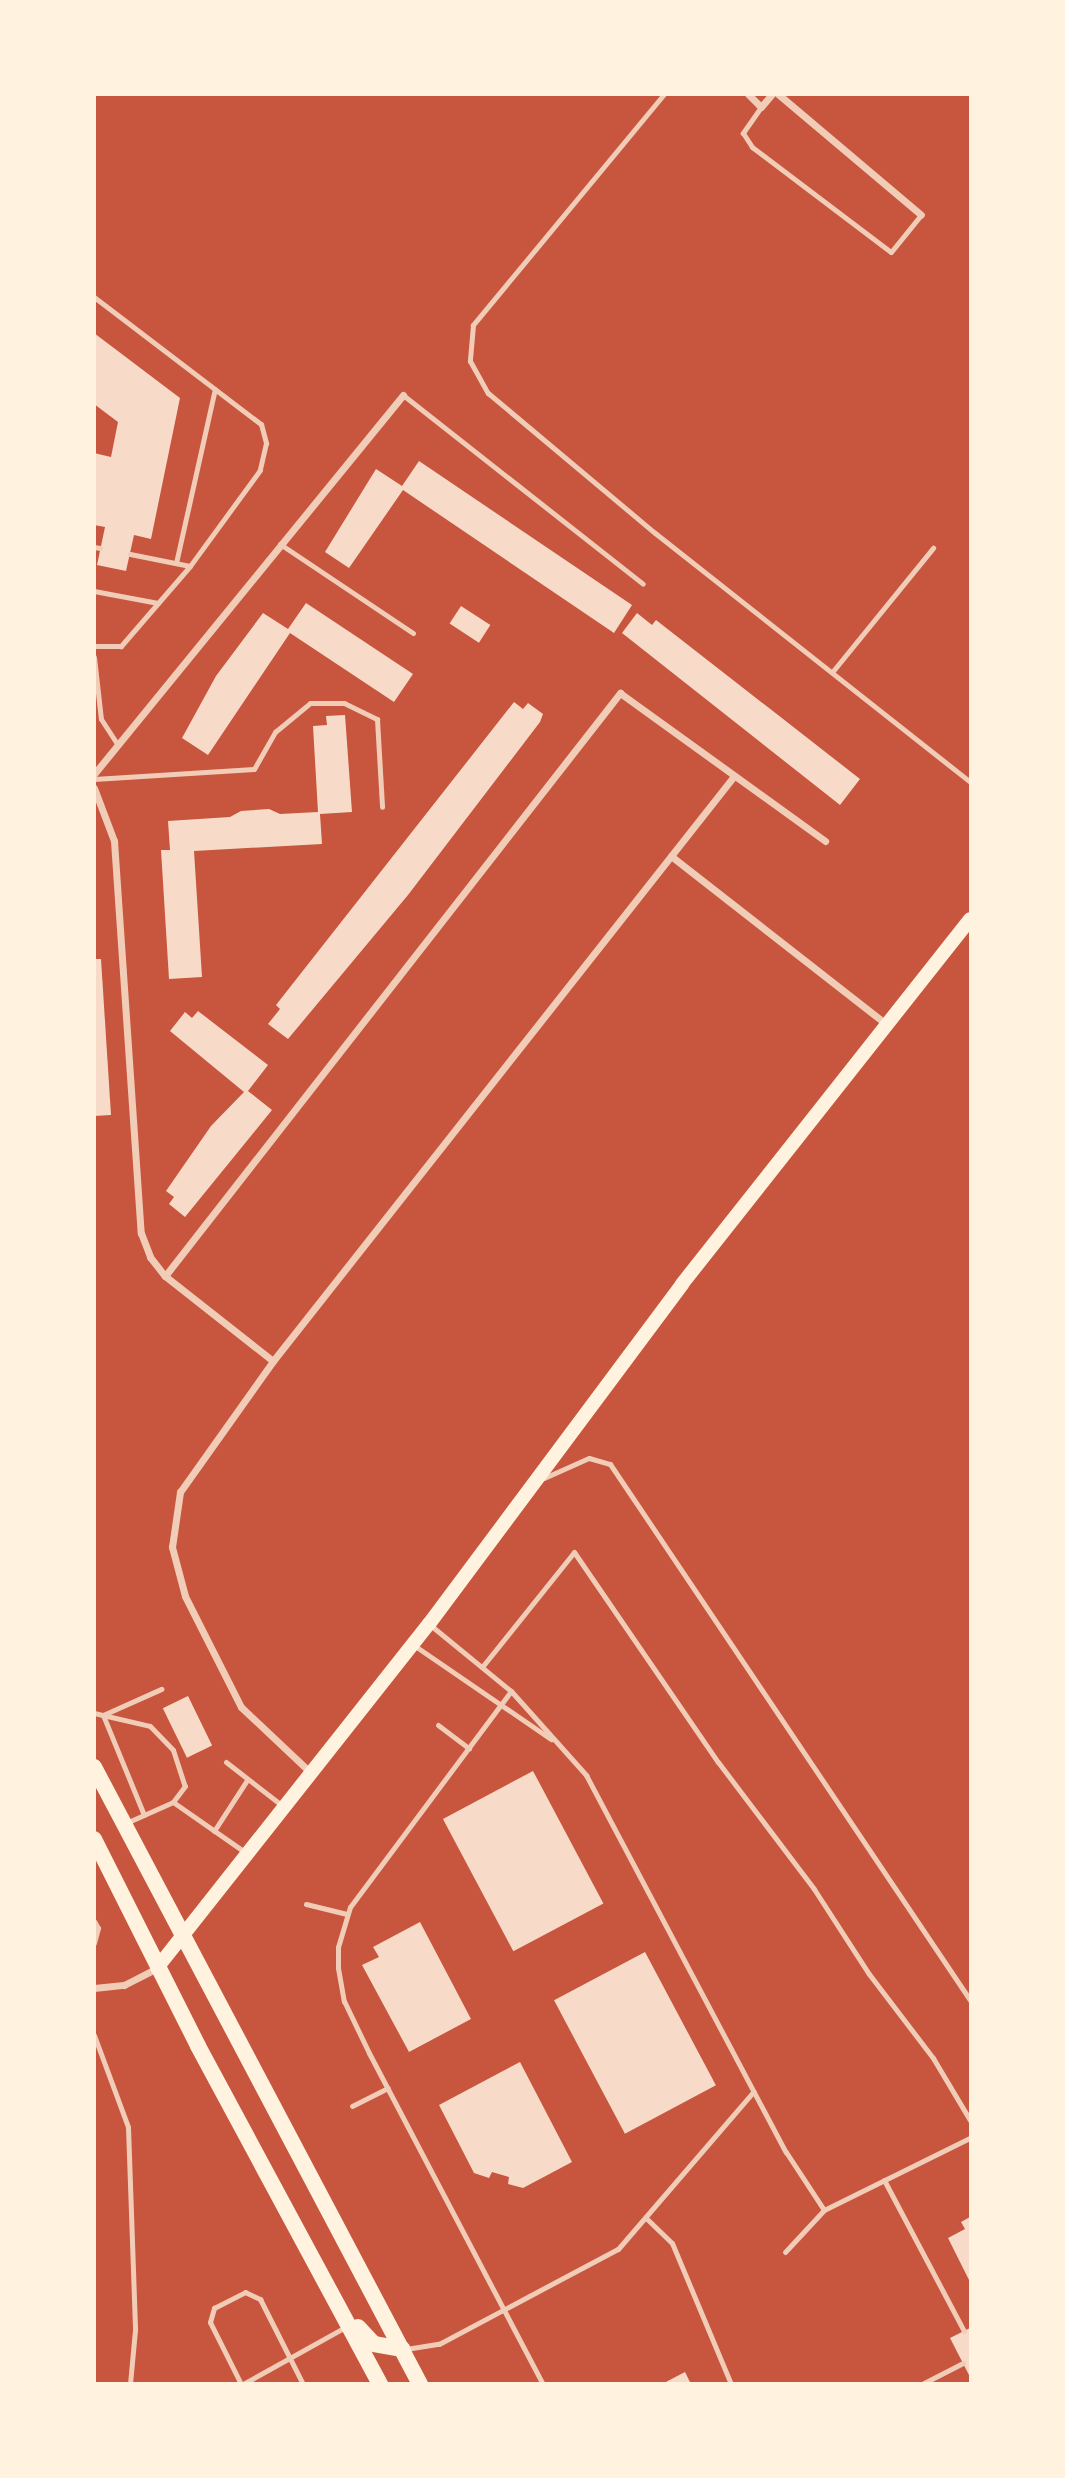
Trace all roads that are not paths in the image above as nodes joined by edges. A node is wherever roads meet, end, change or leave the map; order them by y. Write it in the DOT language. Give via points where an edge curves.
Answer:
graph roads {
  1 [pos="664,94"];
  2 [pos="748,94"];
  3 [pos="772,94"];
  4 [pos="778,94"];
  5 [pos="761,107"];
  6 [pos="921,215"];
  7 [pos="94,297"];
  8 [pos="215,389"];
  9 [pos="403,395"];
  10 [pos="280,544"];
  11 [pos="933,548"];
  12 [pos="130,554"];
  13 [pos="176,563"];
  14 [pos="190,566"];
  15 [pos="643,584"];
  16 [pos="94,591"];
  17 [pos="158,603"];
  18 [pos="413,633"];
  19 [pos="94,646"];
  20 [pos="94,657"];
  21 [pos="833,671"];
  22 [pos="118,745"];
  23 [pos="734,776"];
  24 [pos="94,777"];
  25 [pos="971,782"];
  26 [pos="94,788"];
  27 [pos="382,807"];
  28 [pos="825,841"];
  29 [pos="671,856"];
  30 [pos="971,919"];
  31 [pos="886,1024"];
  32 [pos="166,1276"];
  33 [pos="273,1361"];
  34 [pos="538,1481"];
  35 [pos="429,1624"];
  36 [pos="413,1645"];
  37 [pos="482,1667"];
  38 [pos="161,1689"];
  39 [pos="511,1691"];
  40 [pos="500,1707"];
  41 [pos="94,1713"];
  42 [pos="103,1715"];
  43 [pos="438,1725"];
  44 [pos="557,1742"];
  45 [pos="469,1748"];
  46 [pos="226,1762"];
  47 [pos="94,1767"];
  48 [pos="311,1774"];
  49 [pos="247,1780"];
  50 [pos="173,1802"];
  51 [pos="285,1808"];
  52 [pos="144,1815"];
  53 [pos="123,1824"];
  54 [pos="214,1831"];
  55 [pos="94,1839"];
  56 [pos="247,1853"];
  57 [pos="306,1904"];
  58 [pos="347,1914"];
  59 [pos="94,1921"];
  60 [pos="181,1937"];
  61 [pos="94,1943"];
  62 [pos="157,1968"];
  63 [pos="94,1988"];
  64 [pos="971,2000"];
  65 [pos="94,2035"];
  66 [pos="388,2088"];
  67 [pos="754,2091"];
  68 [pos="352,2106"];
  69 [pos="971,2120"];
  70 [pos="971,2138"];
  71 [pos="884,2180"];
  72 [pos="824,2210"];
  73 [pos="646,2218"];
  74 [pos="785,2252"];
  75 [pos="341,2307"];
  76 [pos="506,2309"];
  77 [pos="350,2325"];
  78 [pos="964,2331"];
  79 [pos="403,2349"];
  80 [pos="289,2358"];
  81 [pos="963,2363"];
  82 [pos="130,2384"];
  83 [pos="242,2384"];
  84 [pos="303,2384"];
  85 [pos="380,2384"];
  86 [pos="420,2384"];
  87 [pos="543,2384"];
  88 [pos="731,2384"];
  89 [pos="922,2384"];
  1 -- 21 [label="lane" via="481,315 469,343 470,360 488,393 655,533"];
  2 -- 5 [label="street"];
  3 -- 5 [label="street"];
  4 -- 6 [label="street"];
  5 -- 6 [label="lane" via="743,132 751,147 891,252"];
  7 -- 8 [label="lane"];
  8 -- 13 [label="lane"];
  8 -- 14 [label="lane" via="261,424 266,443 260,470"];
  9 -- 10 [label="street"];
  9 -- 15 [label="lane"];
  10 -- 18 [label="lane"];
  10 -- 22 [label="street"];
  11 -- 21 [label="lane"];
  12 -- 13 [label="lane"];
  13 -- 14 [label="lane"];
  14 -- 17 [label="lane"];
  16 -- 17 [label="lane"];
  17 -- 19 [label="lane" via="121,646"];
  20 -- 22 [label="lane" via="101,719"];
  21 -- 25 [label="lane"];
  22 -- 24 [label="street"];
  23 -- 28 [label="street"];
  23 -- 29 [label="street"];
  23 -- 32 [label="street" via="621,693"];
  24 -- 27 [label="lane" via="254,769 275,732 310,703 344,703 377,719"];
  26 -- 32 [label="street" via="114,841 137,1220 150,1257"];
  29 -- 31 [label="street"];
  29 -- 33 [label="street"];
  30 -- 31 [label="main road"];
  31 -- 34 [label="main road" via="682,1284"];
  32 -- 33 [label="street"];
  33 -- 48 [label="street" via="180,1492 172,1548 185,1596 241,1707"];
  34 -- 35 [label="main road"];
  34 -- 64 [label="lane" via="589,1458 610,1464"];
  35 -- 36 [label="main road"];
  35 -- 37 [label="lane"];
  36 -- 40 [label="lane"];
  36 -- 48 [label="main road"];
  37 -- 39 [label="lane"];
  37 -- 69 [label="lane" via="574,1552 719,1762 821,1899 869,1974 933,2058"];
  38 -- 42 [label="lane"];
  39 -- 40 [label="lane"];
  39 -- 44 [label="lane"];
  40 -- 44 [label="lane"];
  40 -- 45 [label="lane"];
  41 -- 42 [label="lane"];
  42 -- 50 [label="lane" via="150,1726 173,1750 185,1786"];
  42 -- 52 [label="lane"];
  43 -- 45 [label="lane"];
  44 -- 67 [label="lane" via="604,1803"];
  45 -- 58 [label="lane" via="365,1883"];
  46 -- 49 [label="lane"];
  47 -- 53 [label="main road"];
  48 -- 51 [label="main road"];
  49 -- 51 [label="lane"];
  49 -- 54 [label="lane"];
  50 -- 52 [label="lane"];
  50 -- 54 [label="lane"];
  51 -- 56 [label="main road"];
  52 -- 53 [label="lane"];
  53 -- 60 [label="main road"];
  54 -- 56 [label="lane"];
  55 -- 62 [label="main road"];
  56 -- 60 [label="main road"];
  57 -- 58 [label="lane"];
  58 -- 66 [label="lane" via="338,1947 344,2001"];
  59 -- 61 [label="lane" via="98,1928"];
  60 -- 62 [label="main road"];
  60 -- 79 [label="main road"];
  62 -- 63 [label="street" via="124,1985"];
  62 -- 75 [label="main road"];
  65 -- 82 [label="lane" via="128,2127 135,2330"];
  66 -- 68 [label="lane"];
  66 -- 76 [label="lane"];
  67 -- 72 [label="lane"];
  67 -- 73 [label="lane" via="694,2156"];
  70 -- 71 [label="lane"];
  71 -- 72 [label="lane"];
  71 -- 78 [label="lane"];
  72 -- 74 [label="lane"];
  73 -- 76 [label="lane" via="618,2249"];
  73 -- 88 [label="lane" via="672,2243"];
  75 -- 77 [label="main road"];
  75 -- 79 [label="main road" via="374,2344"];
  76 -- 79 [label="lane" via="439,2344"];
  76 -- 87 [label="lane"];
  77 -- 80 [label="lane"];
  77 -- 85 [label="main road"];
  79 -- 86 [label="main road"];
  80 -- 83 [label="lane"];
  80 -- 83 [label="lane" via="260,2299 245,2292 214,2308 211,2322"];
  80 -- 84 [label="lane"];
  81 -- 89 [label="lane"];
}
